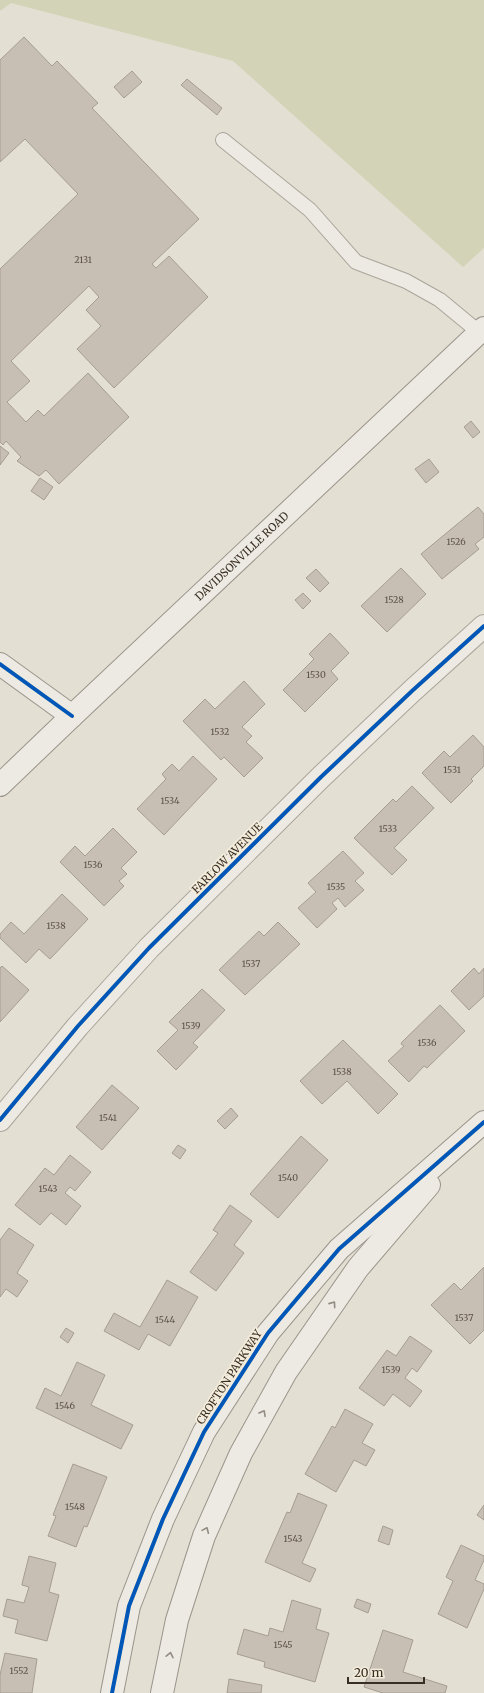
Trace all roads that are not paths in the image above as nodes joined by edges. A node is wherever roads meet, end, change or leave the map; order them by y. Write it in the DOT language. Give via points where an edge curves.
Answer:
graph roads {
  1 [pos="223,140"];
  2 [pos="482,330"];
  3 [pos="484,626"];
  4 [pos="0,664"];
  5 [pos="72,716"];
  6 [pos="0,786"];
  7 [pos="0,1120"];
  8 [pos="481,1129"];
  9 [pos="112,1693"];
  10 [pos="162,1693"];
  1 -- 2 [label="lane" via="310,210 356,262 406,282 440,300"];
  2 -- 5 [label="street, DAVIDSONVILLE ROAD"];
  3 -- 7 [label="street, FARLOW AVENUE" via="321,777 149,948 78,1026"];
  4 -- 5 [label="street"];
  5 -- 6 [label="street, DAVIDSONVILLE ROAD"];
  8 -- 9 [label="street, CROFTON PARKWAY" via="339,1249 268,1333 204,1432 163,1520 129,1606"];
  10 -- 8 [label="street, CROFTON PARKWAY, one-way" via="177,1620 204,1536 248,1440 286,1372 358,1268"];
}
